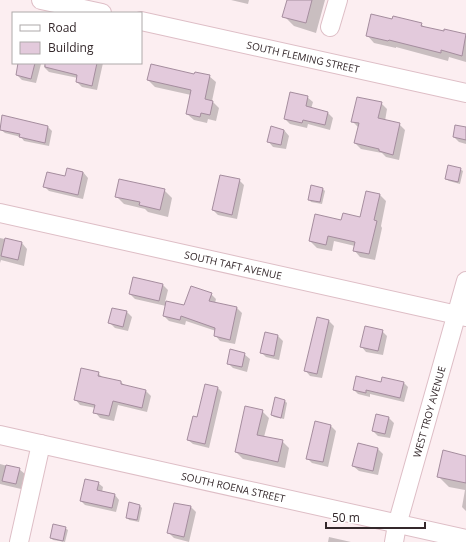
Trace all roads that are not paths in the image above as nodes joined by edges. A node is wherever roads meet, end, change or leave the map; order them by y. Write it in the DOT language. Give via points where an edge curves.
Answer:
graph roads {
  1 [pos="41,0"];
  2 [pos="338,0"];
  3 [pos="97,12"];
  4 [pos="142,21"];
  5 [pos="330,27"];
  6 [pos="466,93"];
  7 [pos="0,213"];
  8 [pos="466,281"];
  9 [pos="461,316"];
  10 [pos="0,435"];
  11 [pos="41,444"];
  12 [pos="395,533"];
  13 [pos="466,540"];
  14 [pos="19,542"];
  1 -- 3 [label="street"];
  2 -- 5 [label="street"];
  4 -- 6 [label="street, SOUTH FLEMING STREET"];
  7 -- 9 [label="street, SOUTH TAFT AVENUE"];
  8 -- 9 [label="street, WEST TROY AVENUE"];
  9 -- 12 [label="street, WEST TROY AVENUE"];
  10 -- 11 [label="street, SOUTH ROENA STREET"];
  11 -- 12 [label="street, SOUTH ROENA STREET"];
  11 -- 14 [label="street"];
  12 -- 13 [label="street, SOUTH ROENA STREET"];
}
